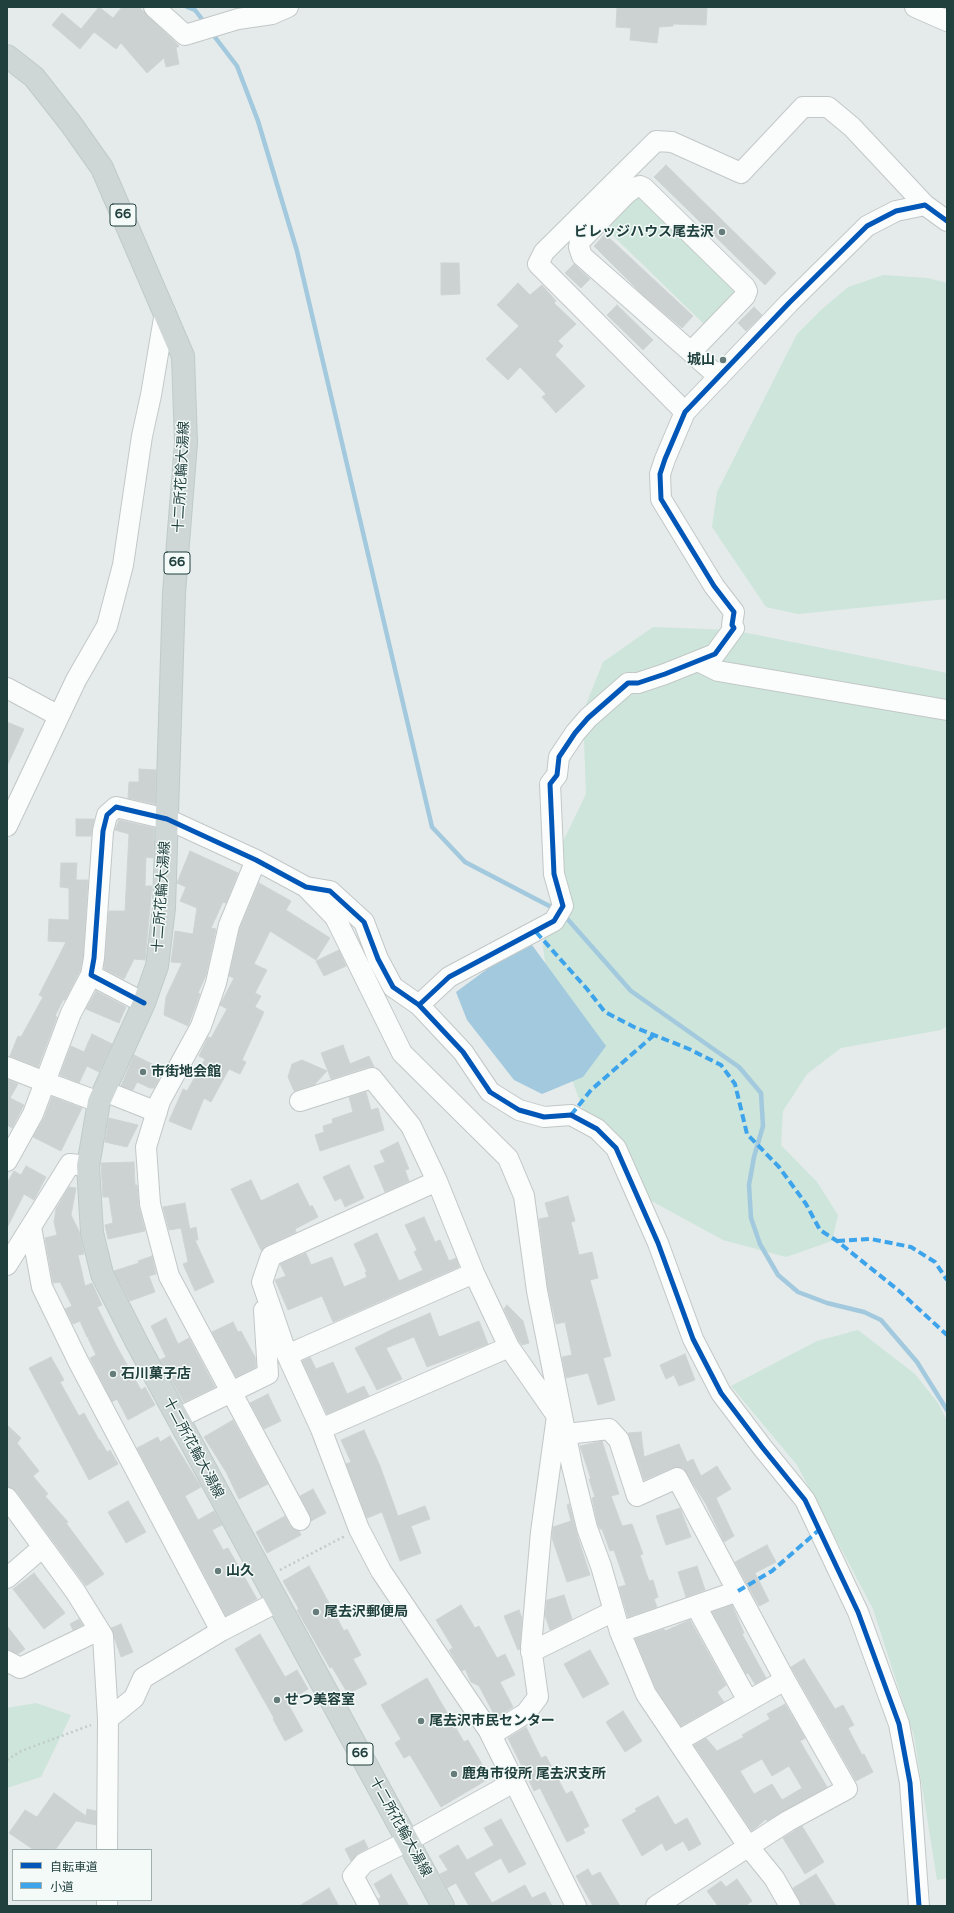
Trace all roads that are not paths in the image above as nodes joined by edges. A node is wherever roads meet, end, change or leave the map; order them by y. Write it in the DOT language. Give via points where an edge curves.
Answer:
graph roads {
  1 [pos="154,7"];
  2 [pos="288,7"];
  3 [pos="915,7"];
  4 [pos="947,21"];
  5 [pos="7,56"];
  6 [pos="925,205"];
  7 [pos="947,221"];
  8 [pos="165,312"];
  9 [pos="690,352"];
  10 [pos="719,377"];
  11 [pos="685,412"];
  12 [pos="698,661"];
  13 [pos="7,688"];
  14 [pos="947,710"];
  15 [pos="59,716"];
  16 [pos="167,819"];
  17 [pos="7,826"];
  18 [pos="256,860"];
  19 [pos="306,887"];
  20 [pos="91,975"];
  21 [pos="144,1003"];
  22 [pos="419,1005"];
  23 [pos="7,1066"];
  24 [pos="44,1082"];
  25 [pos="102,1097"];
  26 [pos="300,1101"];
  27 [pos="157,1112"];
  28 [pos="7,1161"];
  29 [pos="88,1166"];
  30 [pos="437,1181"];
  31 [pos="31,1227"];
  32 [pos="7,1264"];
  33 [pos="474,1274"];
  34 [pos="262,1282"];
  35 [pos="509,1347"];
  36 [pos="287,1354"];
  37 [pos="231,1392"];
  38 [pos="557,1416"];
  39 [pos="178,1418"];
  40 [pos="322,1429"];
  41 [pos="566,1434"];
  42 [pos="7,1498"];
  43 [pos="300,1520"];
  44 [pos="43,1547"];
  45 [pos="7,1578"];
  46 [pos="738,1592"];
  47 [pos="277,1602"];
  48 [pos="696,1606"];
  49 [pos="614,1611"];
  50 [pos="99,1630"];
  51 [pos="221,1631"];
  52 [pos="620,1632"];
  53 [pos="531,1652"];
  54 [pos="7,1661"];
  55 [pos="785,1680"];
  56 [pos="748,1701"];
  57 [pos="108,1719"];
  58 [pos="491,1735"];
  59 [pos="678,1741"];
  60 [pos="514,1782"];
  61 [pos="408,1841"];
  62 [pos="748,1846"];
  63 [pos="107,1849"];
  64 [pos="369,1906"];
  65 [pos="443,1906"];
  66 [pos="576,1906"];
  67 [pos="656,1906"];
  68 [pos="790,1906"];
  69 [pos="919,1906"];
  1 -- 2 [label="street" via="185,34 238,19 272,14"];
  3 -- 4 [label="street"];
  5 -- 8 [label="main road, 十二所花輪大湯線 / 66" via="34,77 102,168"];
  6 -- 7 [label="street"];
  6 -- 10 [label="street" via="896,212 867,226"];
  6 -- 11 [label="street" via="852,126 828,107 803,107 741,173 672,142 656,141 544,252 538,264"];
  8 -- 15 [label="street" via="142,436 123,564 107,626"];
  8 -- 16 [label="main road, 十二所花輪大湯線 / 66" via="183,356 186,443 174,593"];
  9 -- 9 [label="street" via="582,256 579,247 580,241 590,230 628,193 640,186 748,291"];
  9 -- 10 [label="street"];
  10 -- 11 [label="street"];
  11 -- 12 [label="street" via="660,474 661,499 714,586 734,612 734,628 715,654"];
  12 -- 14 [label="street" via="718,671"];
  12 -- 22 [label="street" via="638,683 628,683 588,718 559,757 558,775 550,784 554,874 563,906 554,921 449,978"];
  13 -- 15 [label="street"];
  15 -- 17 [label="street"];
  16 -- 18 [label="street"];
  16 -- 20 [label="street" via="116,807 107,815 103,831"];
  16 -- 21 [label="main road, 十二所花輪大湯線 / 66" via="164,908 157,966"];
  18 -- 19 [label="street"];
  18 -- 27 [label="street" via="229,925 216,983 201,1026 160,1101"];
  19 -- 22 [label="street" via="330,892 364,922 378,959 393,987"];
  19 -- 41 [label="street" via="335,917 402,1053 508,1158 524,1196 537,1291"];
  20 -- 21 [label="street"];
  20 -- 24 [label="street" via="71,1013"];
  21 -- 25 [label="main road, 十二所花輪大湯線 / 66"];
  22 -- 69 [label="street" via="463,1052 490,1092 519,1110 544,1117 572,1115 598,1129 616,1148 658,1244 693,1339 721,1393 805,1500 858,1612 899,1724 910,1783"];
  23 -- 24 [label="street"];
  24 -- 25 [label="street"];
  24 -- 28 [label="street" via="33,1114"];
  25 -- 27 [label="street"];
  25 -- 29 [label="main road, 十二所花輪大湯線 / 66"];
  26 -- 30 [label="street" via="372,1078 411,1126"];
  27 -- 37 [label="street" via="146,1147 150,1204 169,1276"];
  29 -- 31 [label="street" via="70,1164"];
  29 -- 39 [label="main road, 十二所花輪大湯線 / 66" via="92,1233 102,1274"];
  30 -- 33 [label="street"];
  30 -- 34 [label="street" via="271,1256"];
  31 -- 32 [label="street"];
  31 -- 51 [label="street" via="42,1287"];
  33 -- 35 [label="street"];
  33 -- 36 [label="street"];
  34 -- 36 [label="street"];
  34 -- 37 [label="street" via="268,1374"];
  35 -- 38 [label="street"];
  35 -- 40 [label="street"];
  36 -- 40 [label="street"];
  37 -- 39 [label="street"];
  37 -- 43 [label="street"];
  38 -- 41 [label="street"];
  38 -- 53 [label="street" via="541,1532"];
  39 -- 47 [label="main road, 十二所花輪大湯線 / 66"];
  40 -- 58 [label="street" via="359,1529 381,1571"];
  41 -- 46 [label="street" via="610,1429 619,1440 637,1496 677,1478"];
  41 -- 49 [label="street" via="587,1528"];
  42 -- 44 [label="street"];
  44 -- 45 [label="street"];
  44 -- 50 [label="street"];
  46 -- 48 [label="street"];
  46 -- 55 [label="street"];
  47 -- 51 [label="street"];
  47 -- 61 [label="main road, 十二所花輪大湯線 / 66"];
  48 -- 52 [label="street"];
  48 -- 56 [label="street"];
  49 -- 52 [label="street"];
  49 -- 53 [label="street"];
  50 -- 54 [label="street" via="20,1668"];
  50 -- 57 [label="street" via="103,1636"];
  51 -- 57 [label="street" via="143,1678 134,1698"];
  52 -- 59 [label="street" via="646,1694"];
  53 -- 58 [label="street" via="538,1697 526,1713"];
  55 -- 56 [label="street"];
  55 -- 62 [label="street" via="847,1789"];
  56 -- 59 [label="street"];
  57 -- 63 [label="street"];
  58 -- 60 [label="street"];
  59 -- 62 [label="street"];
  60 -- 61 [label="street"];
  60 -- 66 [label="street"];
  61 -- 64 [label="street" via="364,1863 353,1876"];
  61 -- 65 [label="main road, 十二所花輪大湯線 / 66"];
  62 -- 67 [label="street"];
  62 -- 68 [label="street" via="774,1878"];
}
